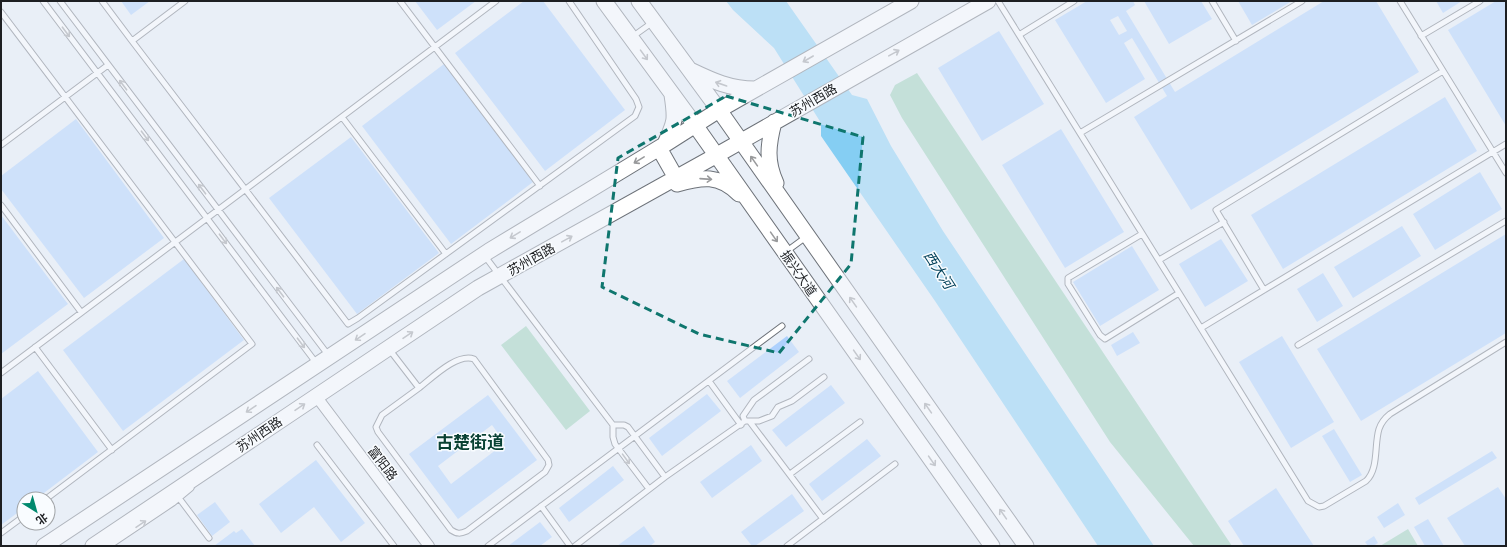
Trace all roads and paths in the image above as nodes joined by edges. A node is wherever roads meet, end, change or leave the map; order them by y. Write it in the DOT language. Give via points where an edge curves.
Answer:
graph roads {
  1 [pos="43,1"];
  2 [pos="60,1"];
  3 [pos="102,1"];
  4 [pos="185,1"];
  5 [pos="400,1"];
  6 [pos="496,1"];
  7 [pos="569,1"];
  8 [pos="604,1"];
  9 [pos="639,1"];
  10 [pos="911,1"];
  11 [pos="988,1"];
  12 [pos="998,1"];
  13 [pos="1074,1"];
  14 [pos="1212,1"];
  15 [pos="1302,1"];
  16 [pos="1400,1"];
  17 [pos="1480,1"];
  18 [pos="1,12"];
  19 [pos="654,22"];
  20 [pos="1019,34"];
  21 [pos="1422,36"];
  22 [pos="631,37"];
  23 [pos="1236,40"];
  24 [pos="132,41"];
  25 [pos="434,47"];
  26 [pos="108,65"];
  27 [pos="689,70"];
  28 [pos="1443,71"];
  29 [pos="97,73"];
  30 [pos="761,85"];
  31 [pos="671,92"];
  32 [pos="65,97"];
  33 [pos="718,110"];
  34 [pos="342,117"];
  35 [pos="779,119"];
  36 [pos="695,125"];
  37 [pos="1080,133"];
  38 [pos="740,142"];
  39 [pos="1506,144"];
  40 [pos="1,145"];
  41 [pos="661,147"];
  42 [pos="1493,152"];
  43 [pos="717,155"];
  44 [pos="1506,173"];
  45 [pos="676,178"];
  46 [pos="540,186"];
  47 [pos="246,188"];
  48 [pos="654,190"];
  49 [pos="1,205"];
  50 [pos="787,208"];
  51 [pos="218,210"];
  52 [pos="757,212"];
  53 [pos="207,218"];
  54 [pos="1506,221"];
  55 [pos="1224,222"];
  56 [pos="1142,234"];
  57 [pos="807,236"];
  58 [pos="175,242"];
  59 [pos="785,252"];
  60 [pos="446,254"];
  61 [pos="484,254"];
  62 [pos="1159,260"];
  63 [pos="500,276"];
  64 [pos="1264,290"];
  65 [pos="1179,293"];
  66 [pos="81,312"];
  67 [pos="782,326"];
  68 [pos="1201,328"];
  69 [pos="1506,342"];
  70 [pos="1298,345"];
  71 [pos="35,347"];
  72 [pos="388,348"];
  73 [pos="809,359"];
  74 [pos="324,361"];
  75 [pos="1,373"];
  76 [pos="824,377"];
  77 [pos="709,381"];
  78 [pos="419,388"];
  79 [pos="316,396"];
  80 [pos="860,422"];
  81 [pos="746,423"];
  82 [pos="613,425"];
  83 [pos="635,436"];
  84 [pos="317,445"];
  85 [pos="618,448"];
  86 [pos="112,450"];
  87 [pos="217,463"];
  88 [pos="895,464"];
  89 [pos="790,474"];
  90 [pos="665,477"];
  91 [pos="649,489"];
  92 [pos="56,492"];
  93 [pos="179,498"];
  94 [pos="541,506"];
  95 [pos="823,519"];
  96 [pos="16,522"];
  97 [pos="1,533"];
  98 [pos="210,538"];
  99 [pos="112,543"];
  100 [pos="44,546"];
  101 [pos="93,546"];
  102 [pos="394,546"];
  103 [pos="429,546"];
  104 [pos="488,546"];
  105 [pos="570,546"];
  106 [pos="575,546"];
  107 [pos="787,546"];
  108 [pos="992,546"];
  109 [pos="1026,546"];
  1 -- 29 [label="lane, one-way"];
  2 -- 26 [label="lane"];
  3 -- 24 [label="lane"];
  4 -- 24 [label="lane"];
  5 -- 25 [label="lane"];
  6 -- 25 [label="lane"];
  7 -- 46 [label="lane" via="639,107 635,116"];
  8 -- 22 [label="main road, 振兴大道"];
  9 -- 19 [label="main road"];
  10 -- 30 [label="main road, 苏州西路, one-way"];
  35 -- 11 [label="main road, 苏州西路, one-way"];
  12 -- 20 [label="lane"];
  13 -- 20 [label="lane"];
  14 -- 23 [label="lane"];
  15 -- 23 [label="lane"];
  16 -- 21 [label="lane"];
  17 -- 21 [label="lane"];
  18 -- 32 [label="lane"];
  19 -- 22 [label="lane"];
  19 -- 27 [label="main road"];
  20 -- 37 [label="lane"];
  21 -- 28 [label="lane"];
  22 -- 31 [label="main road, 振兴大道, one-way"];
  23 -- 37 [label="lane"];
  24 -- 47 [label="lane"];
  25 -- 34 [label="lane"];
  25 -- 46 [label="lane"];
  26 -- 29 [label="lane"];
  51 -- 26 [label="lane, one-way"];
  30 -- 27 [label="main road, one-way" via="740,89 726,86"];
  27 -- 33 [label="main road"];
  28 -- 42 [label="lane"];
  28 -- 55 [label="lane" via="1216,210"];
  29 -- 32 [label="lane"];
  29 -- 53 [label="lane, one-way"];
  30 -- 33 [label="main road, 苏州西路"];
  31 -- 36 [label="main road, 振兴大道"];
  31 -- 41 [label="main road" via="675,112 674,124"];
  32 -- 40 [label="lane"];
  32 -- 58 [label="lane"];
  33 -- 36 [label="main road, 苏州西路"];
  33 -- 38 [label="main road"];
  34 -- 47 [label="lane"];
  34 -- 60 [label="lane"];
  35 -- 38 [label="main road, 苏州西路"];
  35 -- 50 [label="main road" via="769,139 768,153 770,170"];
  36 -- 41 [label="main road, 苏州西路"];
  36 -- 43 [label="main road, 振兴大道"];
  37 -- 56 [label="lane"];
  38 -- 43 [label="main road, 苏州西路"];
  50 -- 38 [label="main road, one-way"];
  39 -- 42 [label="lane"];
  41 -- 45 [label="main road"];
  41 -- 61 [label="main road, 苏州西路, one-way"];
  42 -- 44 [label="lane"];
  42 -- 64 [label="lane"];
  43 -- 45 [label="main road, 苏州西路"];
  43 -- 52 [label="main road, 振兴大道"];
  45 -- 48 [label="main road, 苏州西路"];
  46 -- 60 [label="lane"];
  47 -- 51 [label="lane"];
  47 -- 60 [label="lane" via="348,324"];
  48 -- 52 [label="main road, one-way" via="697,178 712,179 732,187"];
  63 -- 48 [label="main road, 苏州西路, one-way"];
  49 -- 66 [label="lane"];
  50 -- 57 [label="main road"];
  51 -- 53 [label="lane"];
  74 -- 51 [label="lane, one-way"];
  52 -- 59 [label="main road, 振兴大道, one-way"];
  53 -- 58 [label="lane"];
  53 -- 74 [label="lane, one-way"];
  54 -- 70 [label="lane"];
  55 -- 62 [label="lane"];
  55 -- 64 [label="lane"];
  56 -- 62 [label="lane"];
  56 -- 65 [label="lane" via="1068,278 1068,284 1105,339"];
  57 -- 59 [label="lane"];
  109 -- 57 [label="main road, one-way"];
  58 -- 66 [label="lane"];
  58 -- 86 [label="lane" via="252,344"];
  59 -- 108 [label="main road, 振兴大道, one-way"];
  61 -- 63 [label="lane"];
  61 -- 74 [label="main road, 苏州西路, one-way"];
  62 -- 65 [label="lane"];
  72 -- 63 [label="main road, 苏州西路, one-way"];
  63 -- 82 [label="lane"];
  64 -- 68 [label="lane"];
  65 -- 68 [label="lane"];
  66 -- 71 [label="lane"];
  67 -- 77 [label="lane"];
  68 -- 69 [label="lane" via="1308,501 1319,507 1330,503 1369,478 1379,429 1390,414"];
  71 -- 75 [label="lane"];
  71 -- 86 [label="lane"];
  72 -- 78 [label="lane"];
  72 -- 79 [label="main road, 苏州西路"];
  73 -- 81 [label="lane" via="754,400 743,416"];
  74 -- 100 [label="main road, 苏州西路, one-way"];
  76 -- 81 [label="lane" via="792,401 778,407 772,416"];
  77 -- 81 [label="lane"];
  77 -- 83 [label="lane"];
  78 -- 78 [label="lane" via="382,416 376,427 451,530 461,534 545,472 549,465 548,460 474,359 469,357 456,360"];
  87 -- 79 [label="main road, 苏州西路, one-way"];
  79 -- 103 [label="street, 富阳路"];
  80 -- 89 [label="lane"];
  81 -- 89 [label="lane"];
  81 -- 90 [label="lane"];
  82 -- 83 [label="lane" via="628,427"];
  82 -- 85 [label="lane" via="613,436"];
  83 -- 85 [label="lane"];
  83 -- 90 [label="lane"];
  84 -- 102 [label="lane"];
  85 -- 91 [label="lane, one-way"];
  85 -- 94 [label="lane"];
  86 -- 92 [label="lane"];
  87 -- 93 [label="lane"];
  87 -- 99 [label="main road, 苏州西路"];
  88 -- 95 [label="lane"];
  89 -- 95 [label="lane"];
  90 -- 91 [label="lane"];
  91 -- 106 [label="lane"];
  93 -- 98 [label="lane"];
  99 -- 93 [label="lane, one-way"];
  94 -- 104 [label="lane"];
  94 -- 105 [label="lane"];
  95 -- 107 [label="lane"];
  96 -- 97 [label="lane"];
  99 -- 101 [label="main road, 苏州西路"];
}
